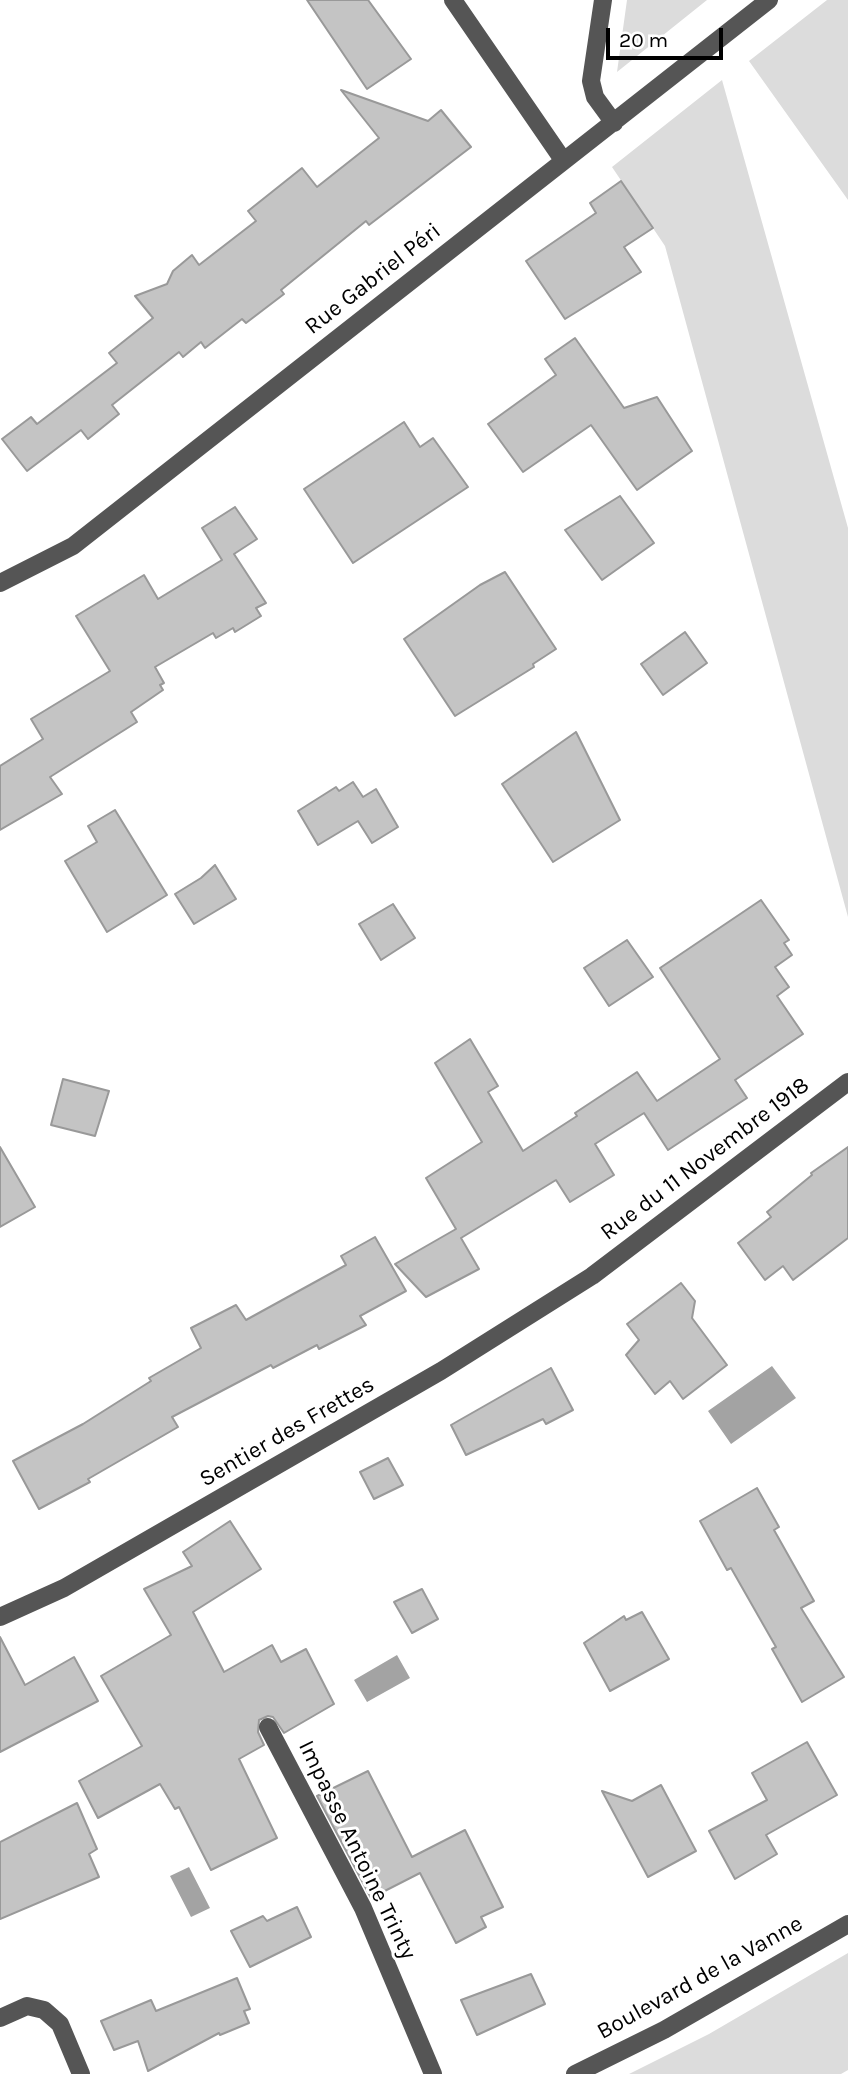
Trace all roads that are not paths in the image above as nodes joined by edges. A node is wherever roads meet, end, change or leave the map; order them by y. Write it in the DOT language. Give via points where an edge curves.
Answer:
graph roads {
  1 [pos="453,0"];
  2 [pos="603,0"];
  3 [pos="769,0"];
  4 [pos="614,123"];
  5 [pos="563,160"];
  6 [pos="0,583"];
  7 [pos="848,1082"];
  8 [pos="592,1276"];
  9 [pos="0,1617"];
  10 [pos="268,1727"];
  11 [pos="848,1924"];
  12 [pos="0,2018"];
  13 [pos="81,2074"];
  14 [pos="433,2074"];
  15 [pos="575,2074"];
  1 -- 5 [label="street"];
  2 -- 4 [label="street" via="591,81 595,97"];
  3 -- 4 [label="street, Rue Gabriel Péri"];
  4 -- 5 [label="street, Rue Gabriel Péri"];
  5 -- 6 [label="street, Rue Gabriel Péri" via="73,546"];
  7 -- 8 [label="street, Rue du 11 Novembre 1918"];
  8 -- 9 [label="street, Sentier des Frettes" via="441,1371 64,1588"];
  10 -- 14 [label="street, Impasse Antoine Trinty" via="363,1908"];
  11 -- 15 [label="street, Boulevard de la Vanne" via="664,2030"];
  12 -- 13 [label="street" via="27,2006 44,2010 60,2024"];
}
